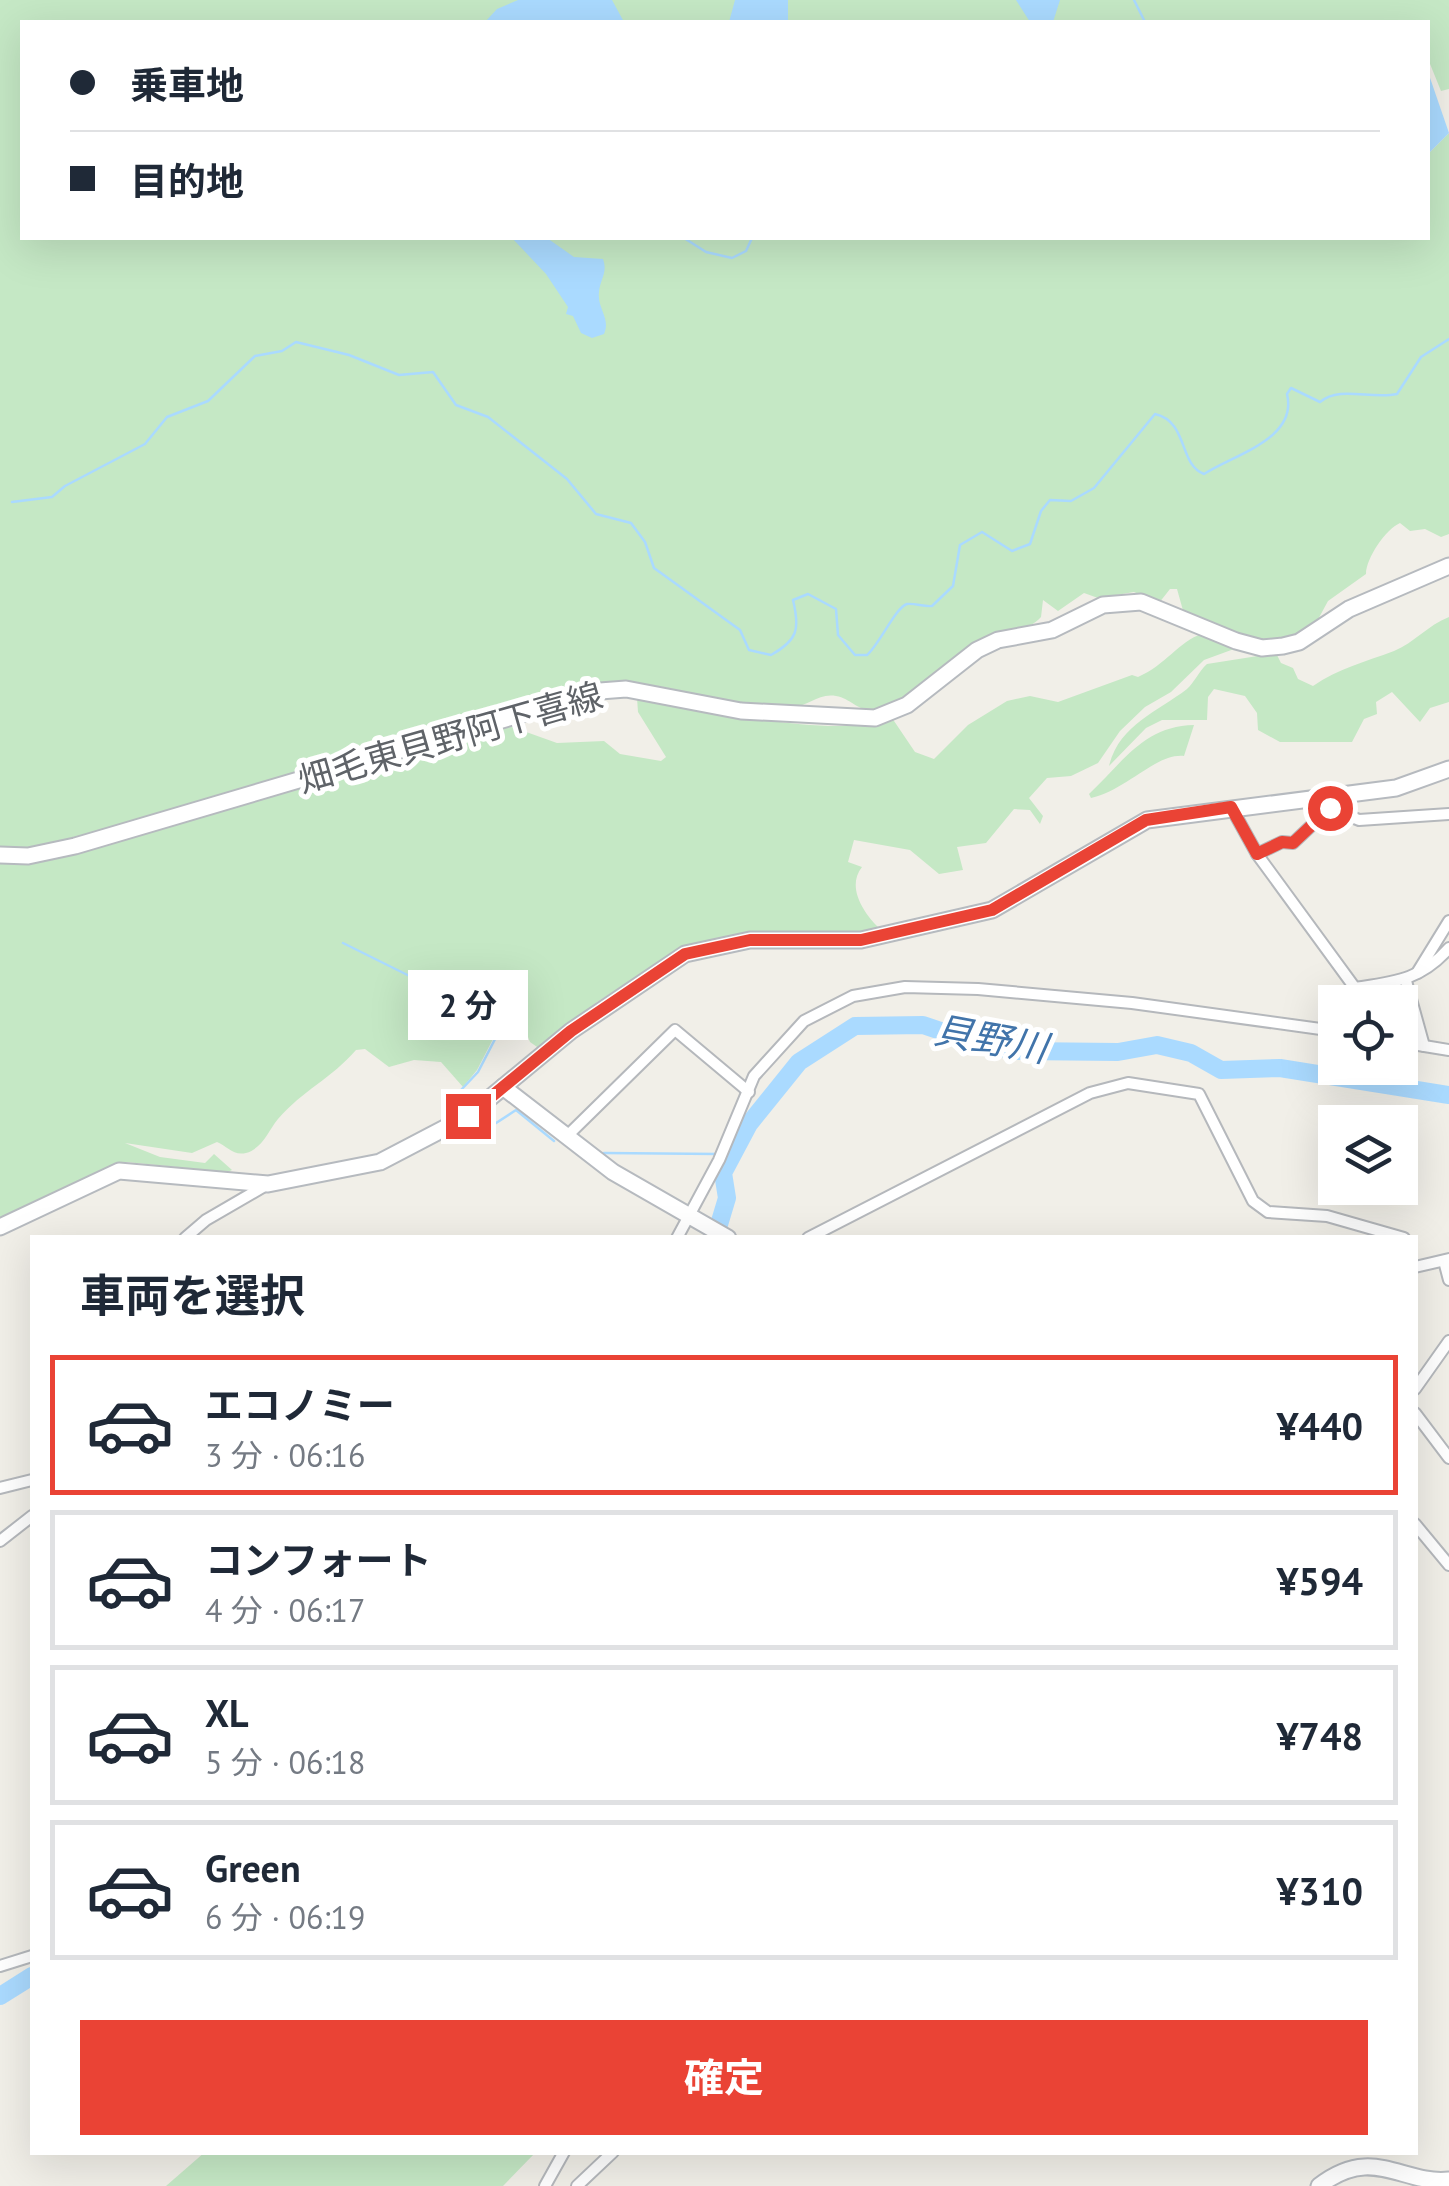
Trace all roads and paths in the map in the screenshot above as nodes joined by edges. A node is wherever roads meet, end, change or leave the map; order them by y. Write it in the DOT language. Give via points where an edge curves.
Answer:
graph roads {
  1 [pos="1449,566"];
  2 [pos="1449,770"];
  3 [pos="1231,807"];
  4 [pos="1449,814"];
  5 [pos="1257,854"];
  6 [pos="0,855"];
  7 [pos="1449,921"];
  8 [pos="1449,948"];
  9 [pos="1410,979"];
  10 [pos="1318,1029"];
  11 [pos="1418,1045"];
  12 [pos="1424,1046"];
  13 [pos="1449,1050"];
  14 [pos="503,1088"];
  15 [pos="749,1092"];
  16 [pos="564,1138"];
  17 [pos="268,1184"];
  18 [pos="690,1216"];
  19 [pos="0,1227"];
  20 [pos="189,1235"];
  21 [pos="678,1235"];
  22 [pos="723,1235"];
  23 [pos="814,1235"];
  24 [pos="1393,1235"];
  25 [pos="1446,1260"];
  26 [pos="1418,1267"];
  27 [pos="1449,1280"];
  28 [pos="1449,1341"];
  29 [pos="1418,1385"];
  30 [pos="1418,1417"];
  31 [pos="1449,1458"];
  32 [pos="30,1480"];
  33 [pos="0,1488"];
  34 [pos="30,1518"];
  35 [pos="1418,1528"];
  36 [pos="0,1541"];
  37 [pos="1449,1565"];
  38 [pos="30,1957"];
  39 [pos="0,1966"];
  40 [pos="562,2155"];
  41 [pos="610,2155"];
  42 [pos="1449,2180"];
  43 [pos="545,2186"];
  44 [pos="577,2186"];
  45 [pos="1319,2186"];
  1 -- 6 [label="street, 畑毛東貝野阿下喜線" via="1283,646 1249,644 1122,600 1052,630 977,650 908,705 875,718 740,711 626,689 600,691 74,846"];
  2 -- 3 [label="street" via="1396,788"];
  3 -- 5 [label="street"];
  3 -- 14 [label="street" via="1146,820 970,917 861,940 750,940 685,954 571,1031"];
  4 -- 5 [label="street" via="1359,820 1330,808 1293,843"];
  5 -- 9 [label="street" via="1355,988"];
  7 -- 9 [label="street"];
  8 -- 9 [label="street"];
  9 -- 12 [label="street"];
  10 -- 15 [label="street" via="1093,1000 876,990 804,1021 754,1076"];
  11 -- 12 [label="street"];
  12 -- 13 [label="street"];
  14 -- 16 [label="street"];
  14 -- 17 [label="street" via="440,1134 380,1162"];
  15 -- 16 [label="street" via="675,1030"];
  15 -- 18 [label="street"];
  16 -- 18 [label="street"];
  17 -- 19 [label="street" via="119,1171"];
  17 -- 20 [label="street"];
  18 -- 21 [label="street"];
  18 -- 22 [label="street"];
  23 -- 24 [label="street" via="1075,1100 1128,1082 1198,1094 1253,1202 1268,1212 1326,1216"];
  25 -- 26 [label="street"];
  25 -- 27 [label="street"];
  28 -- 29 [label="street"];
  30 -- 31 [label="street"];
  32 -- 33 [label="street"];
  34 -- 36 [label="street"];
  35 -- 37 [label="street"];
  38 -- 39 [label="street"];
  40 -- 43 [label="street"];
  41 -- 44 [label="street"];
  42 -- 45 [label="street" via="1373,2167 1350,2169"];
}
